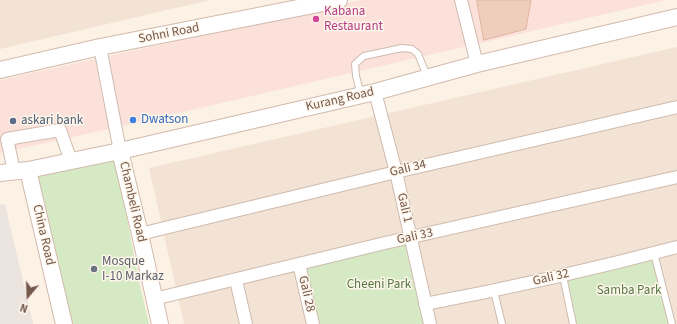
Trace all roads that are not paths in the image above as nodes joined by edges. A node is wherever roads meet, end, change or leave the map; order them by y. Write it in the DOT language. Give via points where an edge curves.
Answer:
graph roads {
  1 [pos="339,0"];
  2 [pos="461,0"];
  3 [pos="677,17"];
  4 [pos="100,47"];
  5 [pos="477,64"];
  6 [pos="0,70"];
  7 [pos="427,78"];
  8 [pos="368,93"];
  9 [pos="677,107"];
  10 [pos="120,151"];
  11 [pos="72,162"];
  12 [pos="14,171"];
  13 [pos="396,172"];
  14 [pos="677,177"];
  15 [pos="140,234"];
  16 [pos="411,238"];
  17 [pos="677,247"];
  18 [pos="654,253"];
  19 [pos="299,264"];
  20 [pos="563,276"];
  21 [pos="236,280"];
  22 [pos="494,291"];
  23 [pos="154,299"];
  24 [pos="425,304"];
  25 [pos="64,324"];
  26 [pos="160,324"];
  27 [pos="246,324"];
  28 [pos="313,324"];
  29 [pos="430,324"];
  30 [pos="502,324"];
  31 [pos="573,324"];
  32 [pos="672,324"];
  1 -- 4 [label="street, Sohni Road"];
  2 -- 5 [label="street"];
  3 -- 5 [label="street, Kurang Road"];
  4 -- 6 [label="street, Sohni Road"];
  4 -- 10 [label="street"];
  5 -- 7 [label="street, Kurang Road"];
  7 -- 8 [label="street, Kurang Road"];
  7 -- 8 [label="lane" via="418,54 412,49 402,48 364,56 355,64 356,76"];
  8 -- 10 [label="street, Kurang Road"];
  8 -- 13 [label="street, Gali 1"];
  9 -- 13 [label="street, Gali 34"];
  10 -- 11 [label="street, Kurang Road"];
  10 -- 15 [label="street, Chambeli Road"];
  11 -- 12 [label="street, Kurang Road"];
  11 -- 12 [label="street" via="60,130 7,140"];
  12 -- 25 [label="street, China Road"];
  13 -- 15 [label="street, Gali 34"];
  13 -- 16 [label="street, Gali 1"];
  14 -- 16 [label="street, Gali 33"];
  15 -- 23 [label="street, Chambeli Road"];
  16 -- 19 [label="street, Gali 33"];
  16 -- 24 [label="street, Gali 1"];
  17 -- 18 [label="street, Gali 32"];
  18 -- 20 [label="street, Gali 32"];
  18 -- 32 [label="lane"];
  19 -- 21 [label="street, Gali 33"];
  19 -- 28 [label="street, Gali 28"];
  20 -- 22 [label="street, Gali 32"];
  20 -- 31 [label="lane"];
  21 -- 23 [label="street, Gali 33"];
  21 -- 27 [label="street"];
  22 -- 24 [label="street, Gali 32"];
  22 -- 30 [label="lane"];
  23 -- 26 [label="street, Chambeli Road"];
  24 -- 29 [label="street, Gali 1"];
}
